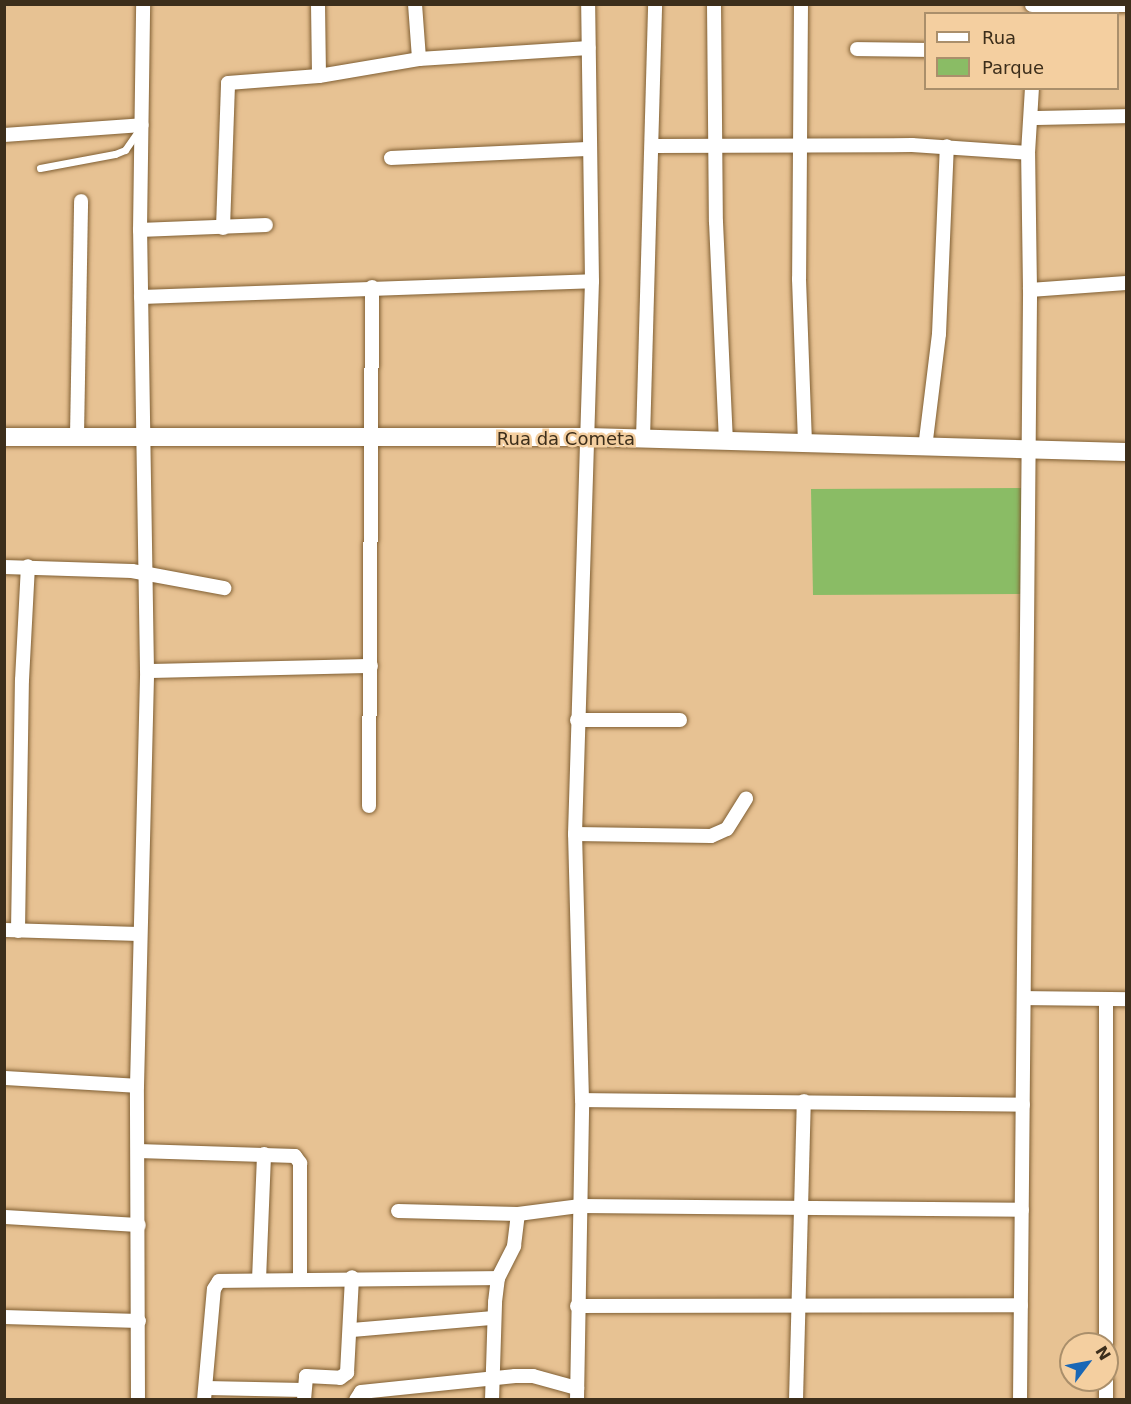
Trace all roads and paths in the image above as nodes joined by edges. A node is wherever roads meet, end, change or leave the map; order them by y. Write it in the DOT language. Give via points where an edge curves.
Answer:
graph roads {
  1 [pos="143,4"];
  2 [pos="318,4"];
  3 [pos="415,4"];
  4 [pos="588,4"];
  5 [pos="655,4"];
  6 [pos="714,4"];
  7 [pos="801,4"];
  8 [pos="1032,5"];
  9 [pos="1126,5"];
  10 [pos="589,48"];
  11 [pos="857,49"];
  12 [pos="924,50"];
  13 [pos="419,59"];
  14 [pos="319,76"];
  15 [pos="1032,90"];
  16 [pos="1126,116"];
  17 [pos="1032,118"];
  18 [pos="142,125"];
  19 [pos="4,135"];
  20 [pos="801,145"];
  21 [pos="653,146"];
  22 [pos="716,146"];
  23 [pos="947,146"];
  24 [pos="587,149"];
  25 [pos="1028,153"];
  26 [pos="391,158"];
  27 [pos="40,168"];
  28 [pos="81,201"];
  29 [pos="266,225"];
  30 [pos="223,228"];
  31 [pos="140,230"];
  32 [pos="592,282"];
  33 [pos="1126,283"];
  34 [pos="372,287"];
  35 [pos="1030,290"];
  36 [pos="141,297"];
  37 [pos="76,436"];
  38 [pos="145,436"];
  39 [pos="4,437"];
  40 [pos="588,437"];
  41 [pos="372,439"];
  42 [pos="643,439"];
  43 [pos="726,441"];
  44 [pos="805,443"];
  45 [pos="925,448"];
  46 [pos="1029,452"];
  47 [pos="1126,452"];
  48 [pos="28,566"];
  49 [pos="4,567"];
  50 [pos="146,574"];
  51 [pos="224,588"];
  52 [pos="371,666"];
  53 [pos="147,671"];
  54 [pos="577,720"];
  55 [pos="680,720"];
  56 [pos="746,798"];
  57 [pos="369,806"];
  58 [pos="575,834"];
  59 [pos="11,931"];
  60 [pos="140,934"];
  61 [pos="1024,998"];
  62 [pos="1126,999"];
  63 [pos="1106,1000"];
  64 [pos="4,1078"];
  65 [pos="136,1086"];
  66 [pos="582,1100"];
  67 [pos="804,1101"];
  68 [pos="1023,1105"];
  69 [pos="138,1151"];
  70 [pos="264,1154"];
  71 [pos="580,1206"];
  72 [pos="803,1207"];
  73 [pos="1022,1210"];
  74 [pos="398,1211"];
  75 [pos="518,1214"];
  76 [pos="4,1217"];
  77 [pos="139,1225"];
  78 [pos="352,1277"];
  79 [pos="300,1278"];
  80 [pos="498,1278"];
  81 [pos="259,1280"];
  82 [pos="796,1303"];
  83 [pos="1021,1305"];
  84 [pos="578,1306"];
  85 [pos="4,1317"];
  86 [pos="493,1318"];
  87 [pos="139,1321"];
  88 [pos="352,1330"];
  89 [pos="1106,1332"];
  90 [pos="492,1379"];
  91 [pos="205,1394"];
  92 [pos="577,1394"];
  93 [pos="260,1395"];
  94 [pos="304,1395"];
  95 [pos="138,1400"];
  96 [pos="356,1400"];
  97 [pos="492,1400"];
  98 [pos="796,1400"];
  99 [pos="1020,1400"];
  1 -- 18 [label="street"];
  2 -- 14 [label="street"];
  3 -- 13 [label="street"];
  4 -- 10 [label="street"];
  5 -- 21 [label="street"];
  6 -- 22 [label="street"];
  7 -- 20 [label="street"];
  8 -- 9 [label="street"];
  10 -- 13 [label="street"];
  10 -- 24 [label="street"];
  11 -- 12 [label="street"];
  13 -- 14 [label="street"];
  14 -- 30 [label="street" via="228,83"];
  15 -- 17 [label="street"];
  16 -- 17 [label="street"];
  17 -- 25 [label="street"];
  18 -- 19 [label="street"];
  18 -- 27 [label="lane" via="125,150"];
  18 -- 31 [label="street"];
  20 -- 22 [label="street"];
  20 -- 23 [label="street"];
  20 -- 44 [label="street"];
  21 -- 22 [label="street"];
  21 -- 42 [label="street" via="646,251"];
  22 -- 43 [label="street"];
  23 -- 25 [label="street"];
  23 -- 45 [label="street" via="939,334"];
  24 -- 26 [label="street"];
  24 -- 32 [label="street"];
  25 -- 35 [label="street"];
  28 -- 37 [label="street"];
  29 -- 30 [label="street"];
  30 -- 31 [label="street"];
  31 -- 36 [label="street"];
  32 -- 34 [label="street"];
  32 -- 40 [label="street"];
  33 -- 35 [label="street"];
  34 -- 36 [label="street"];
  34 -- 41 [label="street"];
  35 -- 46 [label="street"];
  36 -- 38 [label="street"];
  37 -- 38 [label="street, Rua da Cometa"];
  37 -- 39 [label="street, Rua da Cometa"];
  38 -- 41 [label="street, Rua da Cometa"];
  38 -- 50 [label="street"];
  40 -- 41 [label="street, Rua da Cometa"];
  40 -- 42 [label="street, Rua da Cometa"];
  40 -- 54 [label="street"];
  41 -- 52 [label="street"];
  42 -- 43 [label="street, Rua da Cometa"];
  43 -- 44 [label="street, Rua da Cometa"];
  44 -- 45 [label="street, Rua da Cometa"];
  45 -- 46 [label="street, Rua da Cometa"];
  46 -- 47 [label="street, Rua da Cometa"];
  46 -- 61 [label="street"];
  48 -- 49 [label="street"];
  48 -- 50 [label="street"];
  48 -- 59 [label="street"];
  50 -- 51 [label="street"];
  50 -- 53 [label="street"];
  52 -- 53 [label="street"];
  52 -- 57 [label="street"];
  53 -- 60 [label="street"];
  54 -- 55 [label="street"];
  54 -- 58 [label="street"];
  56 -- 58 [label="street" via="727,829 711,836"];
  58 -- 66 [label="street"];
  59 -- 60 [label="street"];
  60 -- 65 [label="street"];
  61 -- 63 [label="street"];
  61 -- 68 [label="street"];
  62 -- 63 [label="street"];
  63 -- 89 [label="street"];
  64 -- 65 [label="street"];
  65 -- 69 [label="street"];
  66 -- 67 [label="street"];
  66 -- 71 [label="street"];
  67 -- 68 [label="street"];
  67 -- 72 [label="street"];
  68 -- 73 [label="street"];
  69 -- 70 [label="street"];
  69 -- 77 [label="street"];
  70 -- 79 [label="street" via="295,1156 300,1163"];
  70 -- 81 [label="street"];
  71 -- 72 [label="street"];
  71 -- 75 [label="street"];
  71 -- 84 [label="street"];
  72 -- 73 [label="street"];
  72 -- 82 [label="street"];
  73 -- 83 [label="street"];
  74 -- 75 [label="street"];
  75 -- 80 [label="street" via="514,1246"];
  76 -- 77 [label="street"];
  77 -- 87 [label="street"];
  78 -- 79 [label="street"];
  78 -- 80 [label="street"];
  78 -- 88 [label="street"];
  79 -- 81 [label="street"];
  80 -- 86 [label="street"];
  81 -- 91 [label="street" via="216,1284"];
  82 -- 83 [label="street"];
  82 -- 84 [label="street"];
  82 -- 98 [label="street"];
  83 -- 99 [label="street"];
  84 -- 92 [label="street"];
  85 -- 87 [label="street"];
  86 -- 88 [label="street"];
  86 -- 90 [label="street"];
  87 -- 95 [label="street"];
  88 -- 94 [label="street" via="347,1373 340,1378 306,1376"];
  90 -- 92 [label="street" via="533,1376"];
  90 -- 96 [label="street" via="361,1392"];
  90 -- 97 [label="street"];
  91 -- 93 [label="street"];
  93 -- 94 [label="street"];
}
